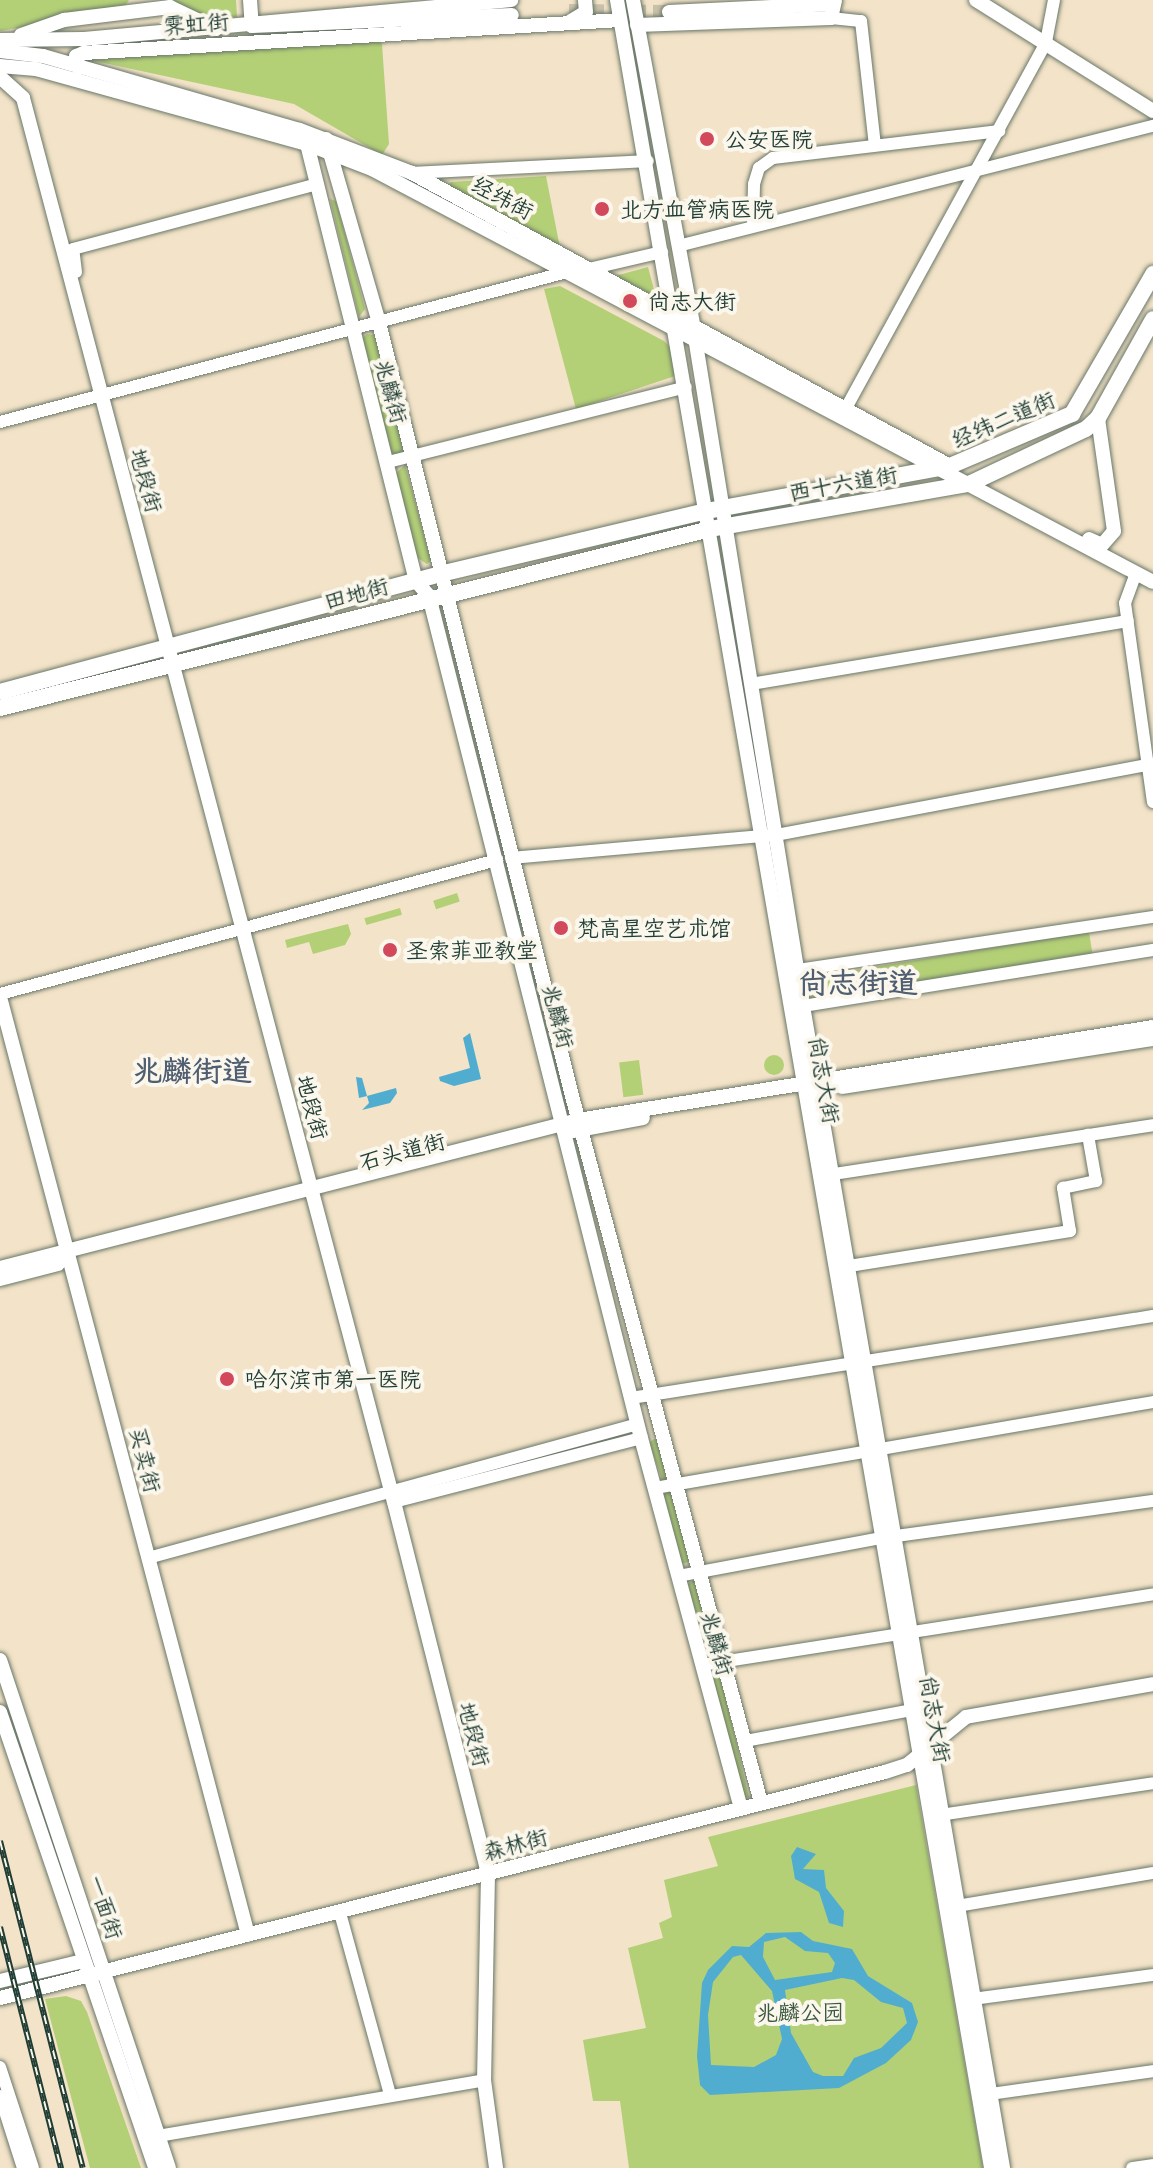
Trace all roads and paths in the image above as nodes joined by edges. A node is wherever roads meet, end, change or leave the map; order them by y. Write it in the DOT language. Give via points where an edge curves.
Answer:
graph roads {
  1 [pos="250,0"];
  2 [pos="511,0"];
  3 [pos="585,0"];
  4 [pos="617,0"];
  5 [pos="633,0"];
  6 [pos="976,0"];
  7 [pos="1054,0"];
  8 [pos="437,3"];
  9 [pos="141,5"];
  10 [pos="833,7"];
  11 [pos="669,12"];
  12 [pos="570,16"];
  13 [pos="620,20"];
  14 [pos="637,25"];
  15 [pos="252,26"];
  16 [pos="216,29"];
  17 [pos="133,34"];
  18 [pos="1046,42"];
  19 [pos="2,44"];
  20 [pos="0,66"];
  21 [pos="79,68"];
  22 [pos="0,77"];
  23 [pos="1153,111"];
  24 [pos="1153,126"];
  25 [pos="999,131"];
  26 [pos="326,139"];
  27 [pos="307,144"];
  28 [pos="875,145"];
  29 [pos="332,154"];
  30 [pos="648,161"];
  31 [pos="975,170"];
  32 [pos="412,173"];
  33 [pos="318,184"];
  34 [pos="753,226"];
  35 [pos="678,246"];
  36 [pos="662,252"];
  37 [pos="589,269"];
  38 [pos="567,272"];
  39 [pos="1153,274"];
  40 [pos="74,301"];
  41 [pos="675,315"];
  42 [pos="1153,319"];
  43 [pos="379,323"];
  44 [pos="693,325"];
  45 [pos="353,330"];
  46 [pos="676,334"];
  47 [pos="695,344"];
  48 [pos="686,387"];
  49 [pos="103,396"];
  50 [pos="846,408"];
  51 [pos="1098,418"];
  52 [pos="0,422"];
  53 [pos="412,457"];
  54 [pos="388,462"];
  55 [pos="943,469"];
  56 [pos="969,484"];
  57 [pos="986,491"];
  58 [pos="716,519"];
  59 [pos="1136,573"];
  60 [pos="440,574"];
  61 [pos="416,581"];
  62 [pos="1153,582"];
  63 [pos="435,594"];
  64 [pos="1128,621"];
  65 [pos="170,657"];
  66 [pos="751,684"];
  67 [pos="0,692"];
  68 [pos="0,708"];
  69 [pos="1150,765"];
  70 [pos="1153,802"];
  71 [pos="768,835"];
  72 [pos="504,859"];
  73 [pos="1153,917"];
  74 [pos="243,928"];
  75 [pos="1153,950"];
  76 [pos="798,970"];
  77 [pos="0,995"];
  78 [pos="803,1006"];
  79 [pos="1153,1027"];
  80 [pos="1153,1039"];
  81 [pos="811,1086"];
  82 [pos="1153,1125"];
  83 [pos="572,1126"];
  84 [pos="1088,1135"];
  85 [pos="834,1174"];
  86 [pos="313,1193"];
  87 [pos="71,1256"];
  88 [pos="849,1266"];
  89 [pos="0,1268"];
  90 [pos="0,1279"];
  91 [pos="1153,1316"];
  92 [pos="859,1362"];
  93 [pos="653,1395"];
  94 [pos="631,1398"];
  95 [pos="1153,1402"];
  96 [pos="639,1431"];
  97 [pos="873,1447"];
  98 [pos="677,1484"];
  99 [pos="655,1488"];
  100 [pos="393,1496"];
  101 [pos="1153,1501"];
  102 [pos="889,1537"];
  103 [pos="148,1558"];
  104 [pos="701,1572"];
  105 [pos="678,1576"];
  106 [pos="1153,1594"];
  107 [pos="905,1631"];
  108 [pos="0,1660"];
  109 [pos="725,1661"];
  110 [pos="702,1665"];
  111 [pos="1153,1684"];
  112 [pos="912,1710"];
  113 [pos="0,1712"];
  114 [pos="745,1741"];
  115 [pos="924,1749"];
  116 [pos="1153,1783"];
  117 [pos="761,1803"];
  118 [pos="741,1808"];
  119 [pos="940,1815"];
  120 [pos="1153,1873"];
  121 [pos="488,1874"];
  122 [pos="957,1906"];
  123 [pos="340,1913"];
  124 [pos="248,1935"];
  125 [pos="83,1961"];
  126 [pos="104,1971"];
  127 [pos="1153,1975"];
  128 [pos="88,1976"];
  129 [pos="0,1981"];
  130 [pos="0,1998"];
  131 [pos="973,1999"];
  132 [pos="0,2067"];
  133 [pos="1153,2071"];
  134 [pos="484,2080"];
  135 [pos="990,2094"];
  136 [pos="390,2095"];
  137 [pos="0,2096"];
  138 [pos="158,2136"];
  139 [pos="1153,2165"];
  140 [pos="23,2168"];
  141 [pos="33,2168"];
  142 [pos="155,2168"];
  143 [pos="169,2168"];
  144 [pos="496,2168"];
  145 [pos="991,2168"];
  146 [pos="1003,2168"];
  147 [pos="1132,2168"];
  1 -- 15 [label="main road"];
  2 -- 8 [label="main road, 霁虹街"];
  3 -- 12 [label="main road" via="586,12"];
  4 -- 13 [label="main road, 尚志大街"];
  5 -- 14 [label="main road, 尚志大街"];
  6 -- 18 [label="main road"];
  7 -- 18 [label="street"];
  8 -- 15 [label="main road, 霁虹街" via="299,16"];
  9 -- 16 [label="main road, 霁虹街" via="170,7"];
  9 -- 17 [label="main road"];
  9 -- 19 [label="main road, 霁虹街" via="64,20"];
  10 -- 11 [label="main road"];
  10 -- 14 [label="main road"];
  10 -- 28 [label="street" via="861,21"];
  12 -- 13 [label="main road, 霁虹街"];
  12 -- 15 [label="main road, 霁虹街"];
  12 -- 21 [label="main road, 霁虹街" via="84,53 76,56"];
  13 -- 30 [label="main road, 尚志大街"];
  14 -- 35 [label="main road, 尚志大街"];
  15 -- 16 [label="main road, 霁虹街"];
  16 -- 17 [label="main road, 霁虹街"];
  17 -- 19 [label="main road, 霁虹街"];
  18 -- 23 [label="main road"];
  18 -- 25 [label="street"];
  19 -- 21 [label="main road, 经纬街"];
  20 -- 27 [label="main road, 经纬街" via="36,69"];
  21 -- 26 [label="main road, 经纬街"];
  22 -- 40 [label="main road, 地段街" via="23,98"];
  24 -- 31 [label="street"];
  25 -- 28 [label="street"];
  25 -- 31 [label="street"];
  26 -- 29 [label="main road, 兆麟街"];
  26 -- 32 [label="main road, 经纬街"];
  27 -- 29 [label="main road, 经纬街"];
  27 -- 33 [label="main road, 兆麟街"];
  28 -- 34 [label="street" via="773,158 759,168 754,184"];
  29 -- 38 [label="main road, 经纬街" via="372,169"];
  29 -- 43 [label="main road, 兆麟街"];
  30 -- 32 [label="street"];
  30 -- 36 [label="main road, 尚志大街"];
  31 -- 34 [label="street"];
  31 -- 50 [label="street"];
  32 -- 37 [label="main road, 经纬街"];
  33 -- 40 [label="street" via="73,249 79,284"];
  33 -- 45 [label="main road, 兆麟街"];
  34 -- 35 [label="street"];
  35 -- 44 [label="main road, 尚志大街"];
  36 -- 37 [label="street"];
  36 -- 41 [label="main road, 尚志大街"];
  37 -- 41 [label="main road, 经纬街"];
  38 -- 43 [label="street"];
  38 -- 46 [label="main road, 经纬街"];
  39 -- 55 [label="highway, 经纬二道街" via="1072,414"];
  40 -- 49 [label="main road, 地段街"];
  41 -- 44 [label="main road, 经纬街"];
  41 -- 46 [label="main road, 尚志大街"];
  42 -- 51 [label="highway, 经纬二道街"];
  43 -- 45 [label="street"];
  43 -- 53 [label="main road, 兆麟街"];
  44 -- 47 [label="main road, 尚志大街"];
  44 -- 50 [label="main road, 经纬街"];
  45 -- 49 [label="street"];
  45 -- 54 [label="main road, 兆麟街"];
  46 -- 47 [label="main road, 经纬街"];
  46 -- 48 [label="main road, 尚志大街"];
  47 -- 55 [label="main road, 经纬街"];
  47 -- 58 [label="main road, 尚志大街"];
  48 -- 53 [label="street"];
  48 -- 58 [label="main road, 尚志大街"];
  49 -- 52 [label="street"];
  49 -- 65 [label="main road, 地段街"];
  50 -- 55 [label="main road, 经纬街"];
  51 -- 56 [label="highway, 经纬二道街" via="1076,438"];
  51 -- 57 [label="main road" via="1114,531 1107,542 1102,545 996,489"];
  53 -- 54 [label="street"];
  53 -- 60 [label="main road, 兆麟街"];
  54 -- 61 [label="main road, 兆麟街"];
  55 -- 56 [label="main road"];
  55 -- 58 [label="highway, 西十六道街"];
  56 -- 57 [label="main road"];
  56 -- 58 [label="highway, 西十六道街"];
  57 -- 59 [label="main road"];
  58 -- 60 [label="highway, 田地街"];
  58 -- 63 [label="highway, 田地街"];
  58 -- 66 [label="main road, 尚志大街"];
  58 -- 71 [label="main road, 尚志大街"];
  59 -- 62 [label="main road"];
  59 -- 64 [label="street" via="1125,603"];
  60 -- 61 [label="highway, 田地街"];
  60 -- 63 [label="main road, 兆麟街"];
  61 -- 63 [label="main road, 兆麟街"];
  61 -- 65 [label="highway, 田地街"];
  63 -- 65 [label="highway, 田地街"];
  63 -- 72 [label="main road, 兆麟街"];
  64 -- 66 [label="street"];
  64 -- 69 [label="street"];
  65 -- 67 [label="highway, 田地街"];
  65 -- 68 [label="highway, 田地街"];
  65 -- 74 [label="main road, 地段街"];
  66 -- 71 [label="main road, 尚志大街"];
  69 -- 70 [label="street"];
  69 -- 71 [label="street"];
  71 -- 72 [label="street"];
  71 -- 76 [label="main road, 尚志大街"];
  71 -- 81 [label="main road, 尚志大街"];
  72 -- 74 [label="street"];
  72 -- 83 [label="main road, 兆麟街"];
  73 -- 76 [label="street"];
  74 -- 77 [label="street"];
  74 -- 86 [label="main road, 地段街"];
  75 -- 78 [label="street"];
  76 -- 78 [label="main road, 尚志大街"];
  77 -- 87 [label="main road, 买卖街"];
  78 -- 81 [label="main road, 尚志大街"];
  79 -- 81 [label="main road"];
  80 -- 81 [label="main road"];
  81 -- 83 [label="main road, 石头道街"];
  81 -- 85 [label="main road, 尚志大街"];
  81 -- 92 [label="main road, 尚志大街"];
  82 -- 84 [label="street"];
  83 -- 86 [label="main road, 石头道街"];
  83 -- 93 [label="main road, 兆麟街"];
  83 -- 94 [label="main road, 兆麟街"];
  84 -- 85 [label="street"];
  84 -- 88 [label="street" via="1096,1181 1063,1188 1070,1231"];
  85 -- 88 [label="main road, 尚志大街"];
  86 -- 87 [label="main road, 石头道街"];
  86 -- 100 [label="main road, 地段街"];
  87 -- 89 [label="main road, 石头道街"];
  87 -- 90 [label="main road, 石头道街"];
  87 -- 103 [label="main road, 买卖街"];
  88 -- 92 [label="main road, 尚志大街"];
  91 -- 92 [label="street"];
  92 -- 93 [label="street"];
  92 -- 97 [label="main road, 尚志大街"];
  93 -- 94 [label="street"];
  93 -- 98 [label="main road, 兆麟街"];
  94 -- 96 [label="main road, 兆麟街"];
  95 -- 97 [label="street"];
  96 -- 99 [label="main road, 兆麟街"];
  96 -- 100 [label="street"];
  97 -- 98 [label="street"];
  97 -- 102 [label="main road, 尚志大街"];
  98 -- 99 [label="street"];
  98 -- 104 [label="main road, 兆麟街"];
  99 -- 105 [label="main road, 兆麟街"];
  100 -- 103 [label="street"];
  100 -- 121 [label="main road, 地段街"];
  101 -- 102 [label="street"];
  102 -- 104 [label="street"];
  102 -- 107 [label="main road, 尚志大街"];
  103 -- 124 [label="main road, 买卖街"];
  104 -- 105 [label="street"];
  104 -- 109 [label="main road, 兆麟街"];
  105 -- 110 [label="main road, 兆麟街"];
  106 -- 107 [label="street"];
  107 -- 109 [label="street"];
  107 -- 112 [label="main road, 尚志大街"];
  107 -- 115 [label="main road, 尚志大街"];
  108 -- 126 [label="main road, 一面街"];
  109 -- 110 [label="street"];
  109 -- 114 [label="main road, 兆麟街"];
  110 -- 118 [label="main road, 兆麟街"];
  111 -- 115 [label="main road, 森林街" via="966,1717"];
  112 -- 114 [label="street"];
  112 -- 115 [label="main road, 尚志大街"];
  113 -- 125 [label="main road, 一面街"];
  114 -- 117 [label="main road, 兆麟街"];
  115 -- 117 [label="main road, 森林街" via="907,1765"];
  115 -- 119 [label="main road, 尚志大街"];
  115 -- 145 [label="main road, 尚志大街"];
  116 -- 119 [label="street"];
  117 -- 118 [label="main road, 森林街"];
  118 -- 121 [label="main road, 森林街"];
  119 -- 122 [label="main road, 尚志大街"];
  120 -- 122 [label="street"];
  121 -- 123 [label="main road, 森林街"];
  121 -- 134 [label="main road, 地段街"];
  122 -- 131 [label="main road, 尚志大街"];
  123 -- 124 [label="main road, 森林街"];
  123 -- 136 [label="street"];
  124 -- 126 [label="main road, 森林街"];
  125 -- 128 [label="main road, 一面街"];
  125 -- 129 [label="main road"];
  126 -- 128 [label="main road, 森林街"];
  126 -- 138 [label="main road, 一面街"];
  127 -- 131 [label="street"];
  128 -- 130 [label="main road, 森林街"];
  128 -- 142 [label="main road, 一面街"];
  131 -- 135 [label="main road, 尚志大街"];
  132 -- 141 [label="street"];
  133 -- 135 [label="street"];
  134 -- 136 [label="street"];
  134 -- 144 [label="main road, 地段街"];
  135 -- 146 [label="main road, 尚志大街"];
  136 -- 138 [label="street"];
  137 -- 140 [label="street"];
  138 -- 143 [label="main road, 一面街"];
  139 -- 147 [label="street"];
}
